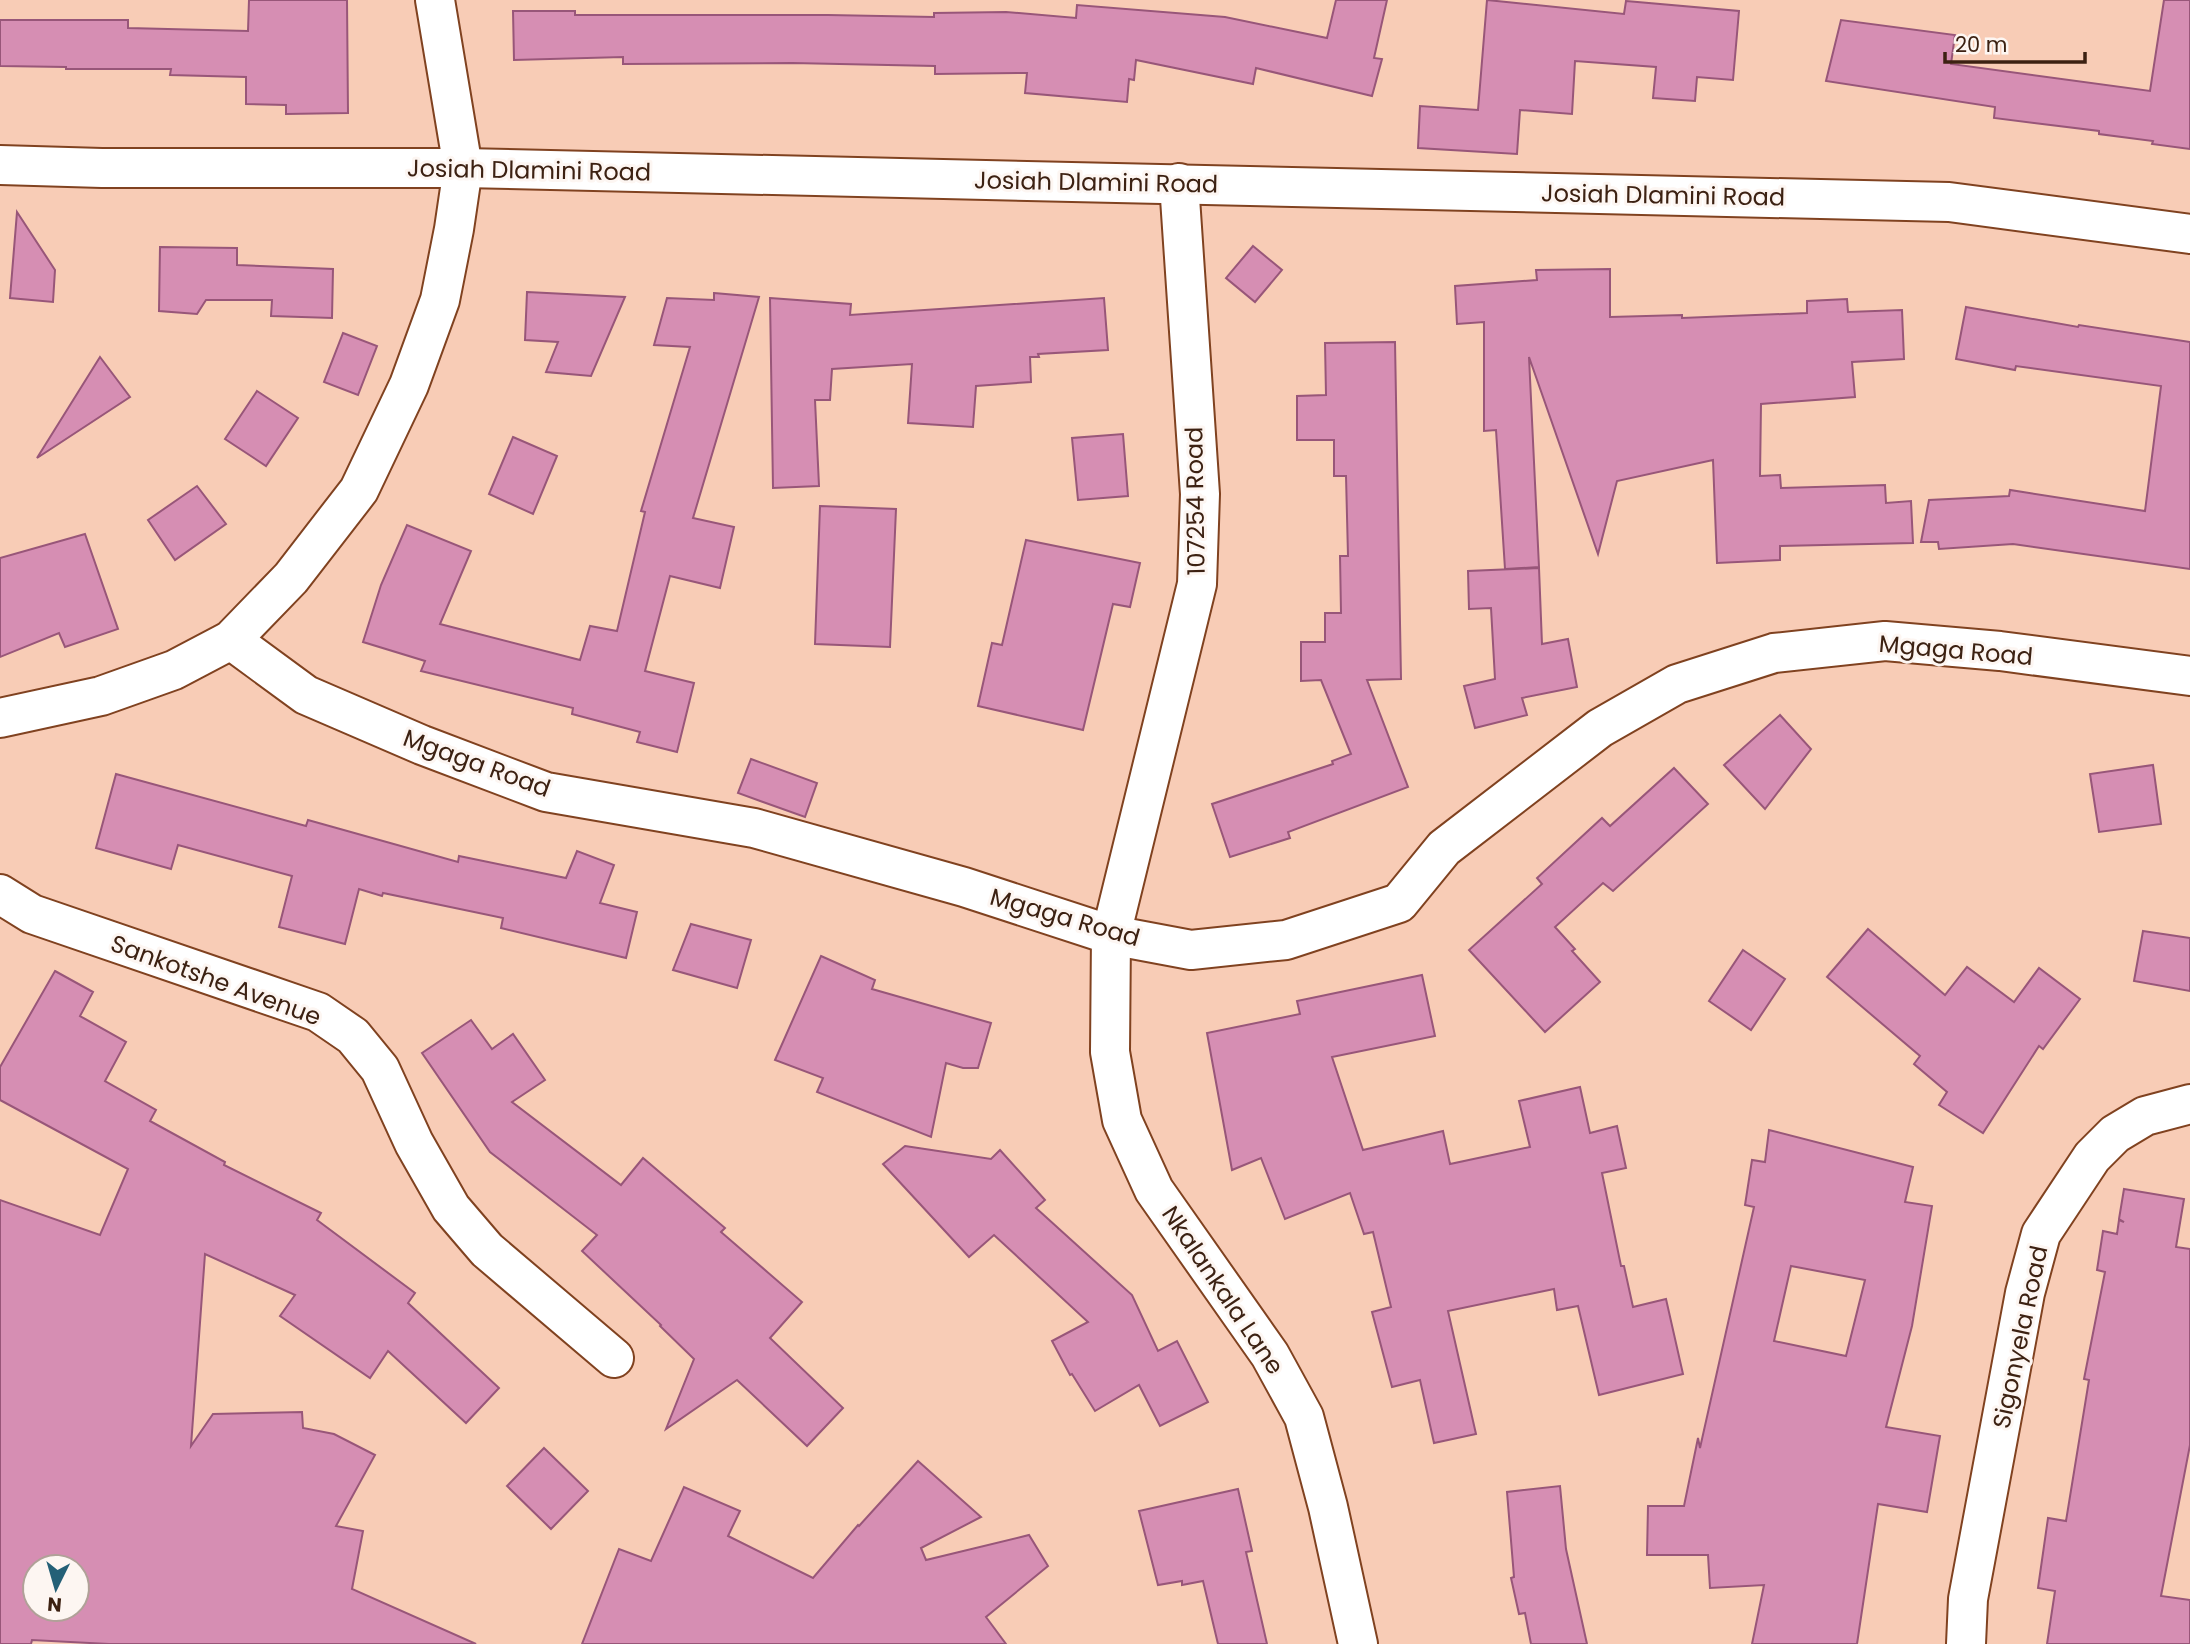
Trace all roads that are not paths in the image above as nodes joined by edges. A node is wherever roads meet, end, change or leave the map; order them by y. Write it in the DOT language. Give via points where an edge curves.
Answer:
graph roads {
  1 [pos="435,0"];
  2 [pos="0,165"];
  3 [pos="463,168"];
  4 [pos="1179,183"];
  5 [pos="2190,234"];
  6 [pos="231,640"];
  7 [pos="2190,676"];
  8 [pos="0,718"];
  9 [pos="0,894"];
  10 [pos="1111,935"];
  11 [pos="2190,1104"];
  12 [pos="614,1358"];
  13 [pos="1358,1644"];
  14 [pos="1966,1644"];
  1 -- 3 [label="street"];
  2 -- 3 [label="street, Josiah Dlamini Road"];
  3 -- 4 [label="street, Josiah Dlamini Road"];
  3 -- 6 [label="street" via="440,300 409,385 359,490 291,578"];
  4 -- 5 [label="street, Josiah Dlamini Road" via="1949,202"];
  4 -- 10 [label="street, 107254 Road" via="1200,494 1197,583"];
  6 -- 8 [label="street" via="174,670 101,696"];
  6 -- 10 [label="street, Mgaga Road" via="306,695 545,792 754,828 964,887"];
  7 -- 10 [label="street, Mgaga Road" via="1885,640 1774,653 1677,684 1600,728 1444,848 1399,903 1286,940 1191,950"];
  9 -- 12 [label="street, Sankotshe Avenue" via="32,914 318,1012 353,1036 380,1069 451,1208 487,1250"];
  10 -- 13 [label="street, Nkalankala Lane" via="1110,1052 1122,1120 1154,1190 1270,1355 1304,1417"];
  11 -- 14 [label="street, Sigonyela Road" via="2145,1116 2115,1134 2092,1157 2041,1234 2025,1293 1968,1599"];
}
